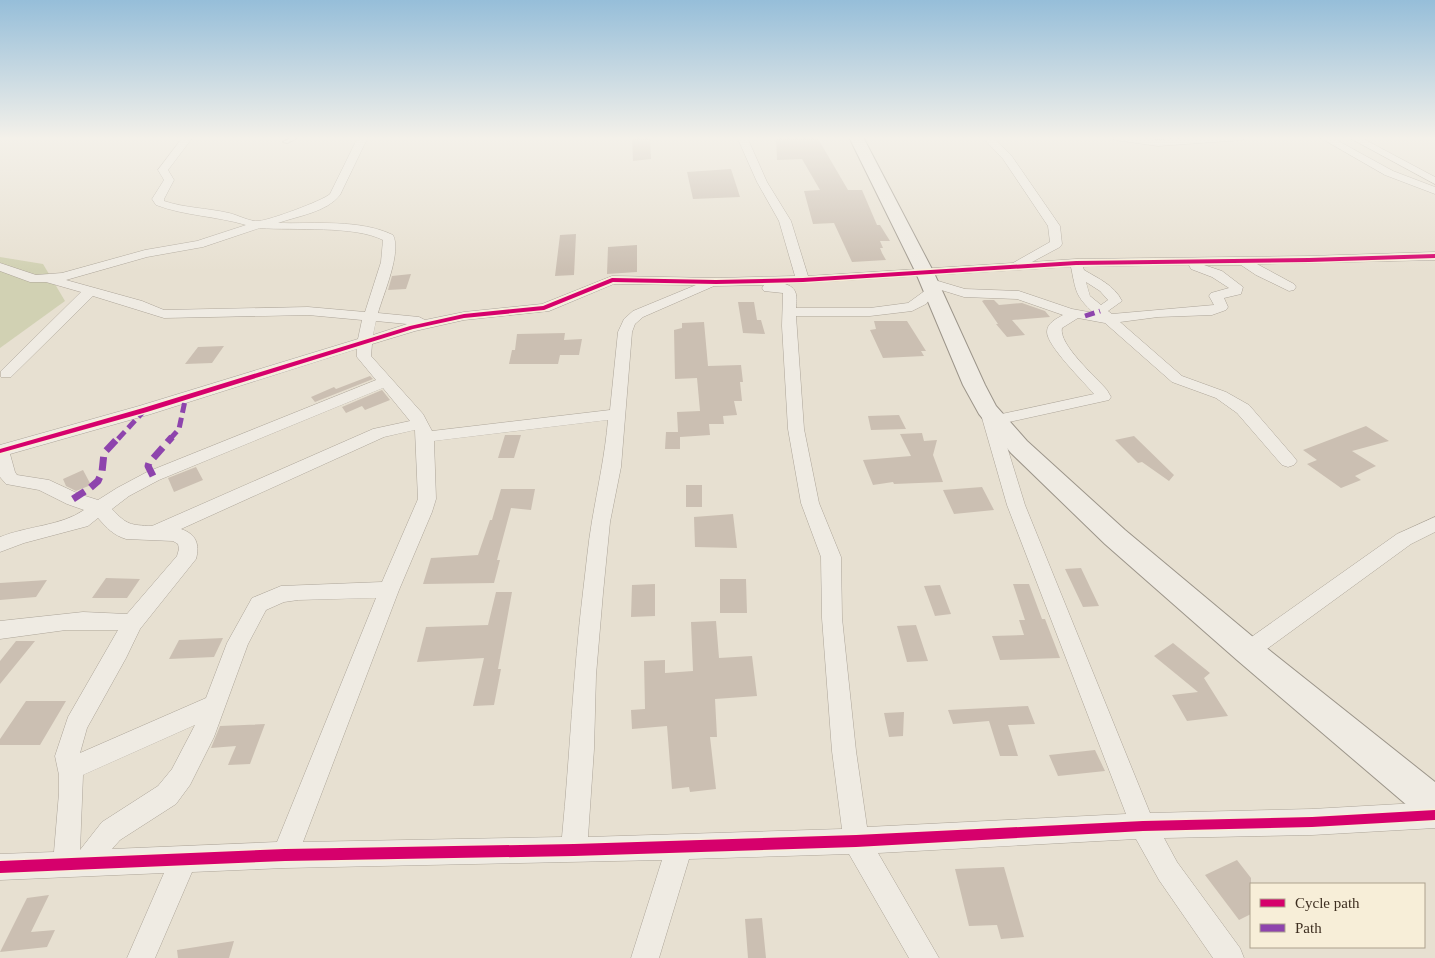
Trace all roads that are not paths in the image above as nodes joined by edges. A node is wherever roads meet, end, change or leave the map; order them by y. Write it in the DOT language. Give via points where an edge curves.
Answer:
graph roads {
  1 [pos="168,182"];
  2 [pos="342,182"];
  3 [pos="762,182"];
  4 [pos="878,182"];
  5 [pos="1024,182"];
  6 [pos="1411,182"];
  7 [pos="1435,191"];
  8 [pos="259,225"];
  9 [pos="1435,256"];
  10 [pos="1244,261"];
  11 [pos="1183,262"];
  12 [pos="0,267"];
  13 [pos="1012,267"];
  14 [pos="1078,268"];
  15 [pos="46,279"];
  16 [pos="802,280"];
  17 [pos="720,282"];
  18 [pos="928,282"];
  19 [pos="1289,287"];
  20 [pos="90,291"];
  21 [pos="790,313"];
  22 [pos="1076,314"];
  23 [pos="1104,315"];
  24 [pos="371,316"];
  25 [pos="430,322"];
  26 [pos="366,340"];
  27 [pos="6,374"];
  28 [pos="384,382"];
  29 [pos="617,414"];
  30 [pos="992,415"];
  31 [pos="422,431"];
  32 [pos="0,451"];
  33 [pos="1288,461"];
  34 [pos="100,508"];
  35 [pos="1435,524"];
  36 [pos="153,533"];
  37 [pos="0,545"];
  38 [pos="390,590"];
  39 [pos="132,623"];
  40 [pos="0,630"];
  41 [pos="1248,651"];
  42 [pos="214,705"];
  43 [pos="70,769"];
  44 [pos="1435,805"];
  45 [pos="1435,815"];
  46 [pos="1143,826"];
  47 [pos="856,842"];
  48 [pos="680,846"];
  49 [pos="574,850"];
  50 [pos="285,855"];
  51 [pos="184,859"];
  52 [pos="76,864"];
  53 [pos="0,867"];
  54 [pos="141,958"];
  55 [pos="645,958"];
  56 [pos="925,958"];
  57 [pos="1230,958"];
  1 -- 8 [label="street" via="158,199 170,208 218,214"];
  2 -- 8 [label="street" via="333,198"];
  3 -- 16 [label="street" via="785,221"];
  4 -- 18 [label="street"];
  5 -- 13 [label="street" via="1054,226 1057,239 1053,247"];
  6 -- 7 [label="street"];
  8 -- 15 [label="street" via="199,244"];
  8 -- 24 [label="street" via="340,228 387,236 390,248"];
  9 -- 10 [label="street"];
  10 -- 11 [label="street"];
  10 -- 19 [label="street"];
  11 -- 14 [label="street"];
  11 -- 23 [label="street" via="1217,274 1237,290 1216,296 1221,307 1212,311"];
  12 -- 15 [label="street" via="26,277"];
  13 -- 14 [label="street"];
  13 -- 18 [label="street"];
  14 -- 23 [label="street" via="1080,291"];
  14 -- 23 [label="street" via="1114,297 1115,301"];
  15 -- 20 [label="street"];
  16 -- 17 [label="street"];
  16 -- 18 [label="street"];
  17 -- 21 [label="street" via="742,288 787,289"];
  17 -- 25 [label="street" via="612,280 544,308"];
  17 -- 29 [label="street" via="645,311 629,322 625,332"];
  18 -- 21 [label="street" via="921,301 906,308"];
  18 -- 22 [label="street" via="964,293 1019,294"];
  18 -- 30 [label="street" via="974,385"];
  20 -- 24 [label="street" via="164,314 308,311"];
  20 -- 27 [label="street"];
  21 -- 47 [label="street" via="796,429 810,504 831,557 832,618"];
  22 -- 23 [label="street"];
  22 -- 30 [label="street" via="1056,326 1054,337 1102,397"];
  23 -- 33 [label="street" via="1177,379 1221,395 1243,409"];
  24 -- 25 [label="street"];
  24 -- 26 [label="street"];
  25 -- 26 [label="street"];
  26 -- 28 [label="street" via="364,357"];
  26 -- 32 [label="street" via="145,410"];
  28 -- 31 [label="street"];
  28 -- 34 [label="street" via="152,476"];
  29 -- 31 [label="street"];
  29 -- 49 [label="street" via="593,593"];
  30 -- 41 [label="street" via="1019,447 1115,537"];
  30 -- 46 [label="street" via="1016,505"];
  31 -- 36 [label="street" via="379,433"];
  31 -- 38 [label="street" via="427,499"];
  32 -- 34 [label="street" via="12,480 43,484 73,500"];
  34 -- 36 [label="street" via="122,530"];
  34 -- 37 [label="street" via="74,524"];
  35 -- 41 [label="street" via="1404,539"];
  36 -- 39 [label="street" via="181,536 187,541 186,559"];
  38 -- 42 [label="street" via="298,592 281,594 259,604 238,642"];
  38 -- 50 [label="street"];
  39 -- 40 [label="street" via="86,619"];
  39 -- 43 [label="street" via="76,725 67,756"];
  41 -- 44 [label="street"];
  42 -- 43 [label="street"];
  42 -- 52 [label="street" via="192,758 167,794 111,831"];
  43 -- 52 [label="street"];
  45 -- 46 [label="street"];
  46 -- 47 [label="street"];
  46 -- 57 [label="street" via="1168,871"];
  47 -- 48 [label="street"];
  47 -- 56 [label="street"];
  48 -- 49 [label="street"];
  48 -- 55 [label="street"];
  49 -- 50 [label="street"];
  50 -- 51 [label="street"];
  51 -- 52 [label="street"];
  51 -- 54 [label="street"];
  52 -- 53 [label="street"];
}
